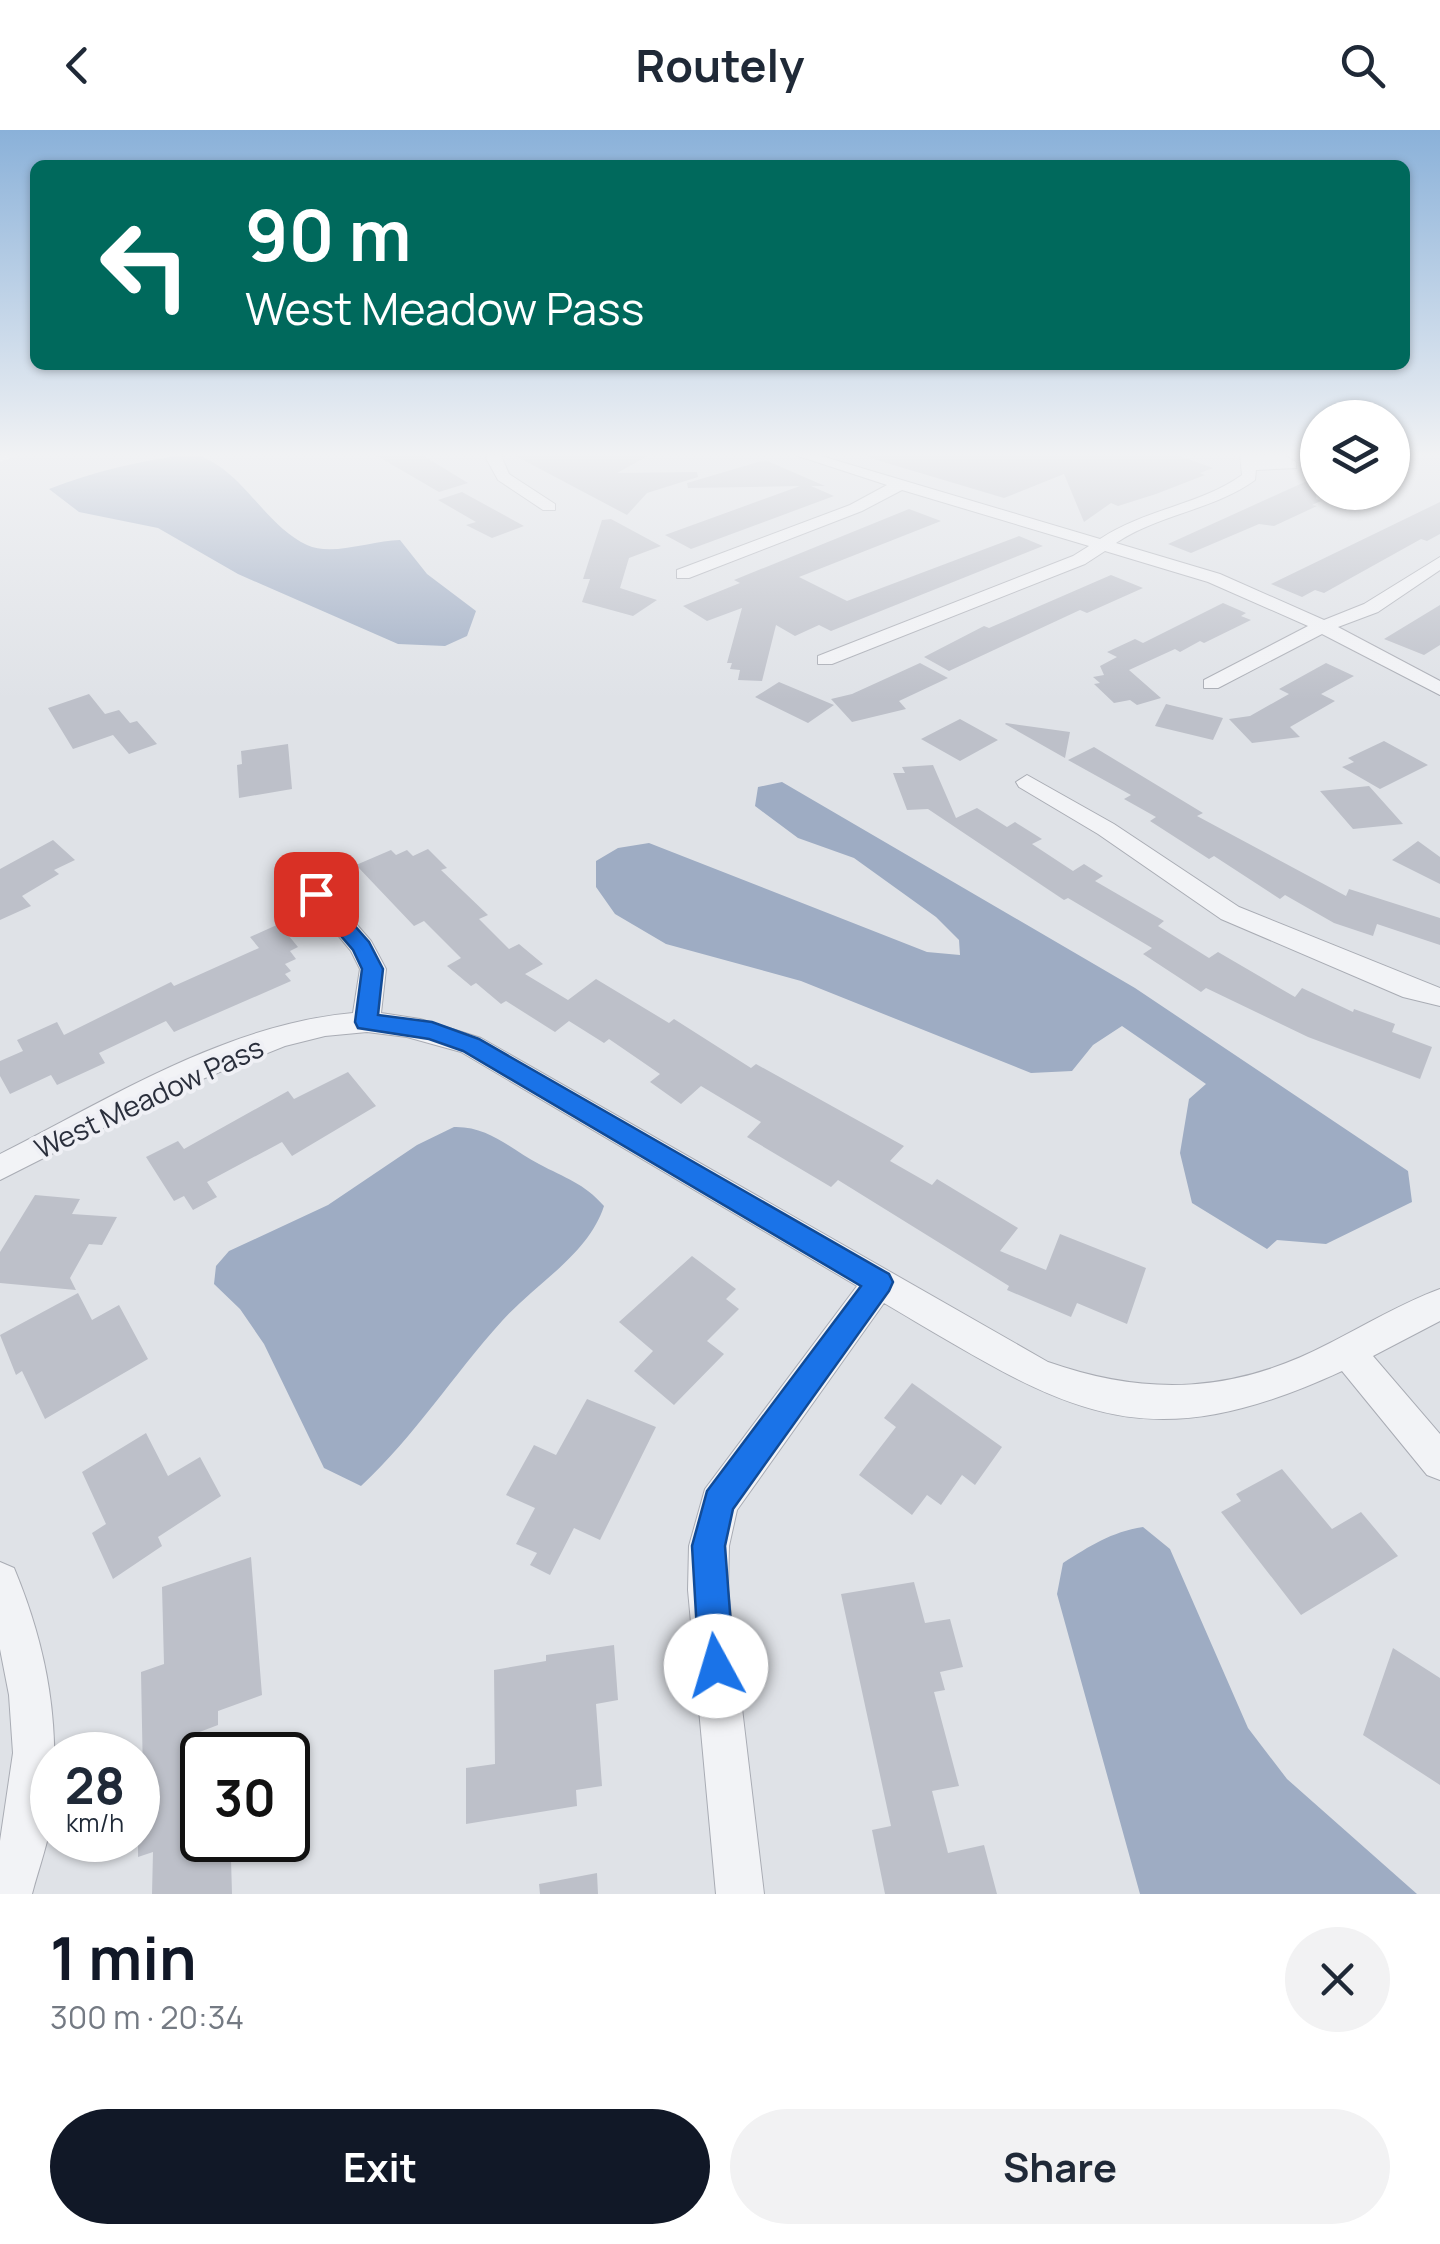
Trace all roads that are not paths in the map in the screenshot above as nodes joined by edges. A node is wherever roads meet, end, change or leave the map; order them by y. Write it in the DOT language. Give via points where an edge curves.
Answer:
graph roads {
  1 [pos="784,535"];
  2 [pos="1066,535"];
  3 [pos="1118,535"];
  4 [pos="1102,546"];
  5 [pos="1440,562"];
  6 [pos="683,574"];
  7 [pos="1323,627"];
  8 [pos="825,660"];
  9 [pos="1211,684"];
  10 [pos="1440,689"];
  11 [pos="1027,782"];
  12 [pos="316,894"];
  13 [pos="1440,998"];
  14 [pos="366,1022"];
  15 [pos="0,1168"];
  16 [pos="880,1282"];
  17 [pos="1440,1304"];
  18 [pos="1347,1351"];
  19 [pos="1440,1462"];
  20 [pos="0,1582"];
  21 [pos="8,1894"];
  22 [pos="740,1894"];
  1 -- 6 [label="street"];
  2 -- 4 [label="street"];
  3 -- 4 [label="street"];
  4 -- 7 [label="street" via="1214,578"];
  4 -- 8 [label="street"];
  5 -- 7 [label="street" via="1371,608"];
  7 -- 9 [label="street"];
  7 -- 10 [label="street"];
  11 -- 13 [label="street" via="1230,914"];
  12 -- 14 [label="street" via="362,947 372,969"];
  14 -- 15 [label="street, West Meadow Pass" via="254,1046"];
  14 -- 16 [label="street, West Meadow Pass" via="432,1031 471,1045"];
  16 -- 18 [label="street, West Meadow Pass" via="1038,1374 1079,1394 1120,1402 1178,1406 1234,1399"];
  16 -- 22 [label="street" via="719,1502 712,1532 708,1590"];
  17 -- 18 [label="street, West Meadow Pass"];
  18 -- 19 [label="street"];
  20 -- 21 [label="street" via="27,1666 33,1734 31,1810"];
}
